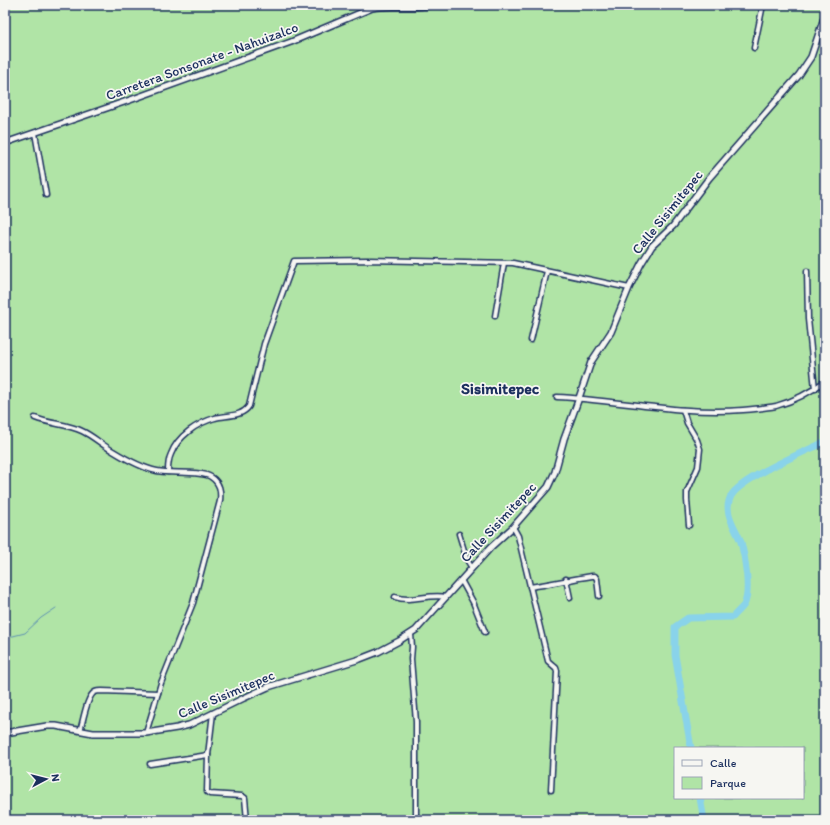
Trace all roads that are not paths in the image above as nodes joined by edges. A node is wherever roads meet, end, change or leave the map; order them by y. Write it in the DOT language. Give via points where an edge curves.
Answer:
graph roads {
  1 [pos="430,5"];
  2 [pos="763,5"];
  3 [pos="825,15"];
  4 [pos="754,48"];
  5 [pos="35,133"];
  6 [pos="5,143"];
  7 [pos="46,195"];
  8 [pos="504,263"];
  9 [pos="546,271"];
  10 [pos="807,271"];
  11 [pos="629,288"];
  12 [pos="495,316"];
  13 [pos="531,340"];
  14 [pos="825,381"];
  15 [pos="815,389"];
  16 [pos="556,397"];
  17 [pos="579,398"];
  18 [pos="683,410"];
  19 [pos="35,418"];
  20 [pos="168,472"];
  21 [pos="689,525"];
  22 [pos="513,527"];
  23 [pos="459,534"];
  24 [pos="472,568"];
  25 [pos="566,579"];
  26 [pos="461,580"];
  27 [pos="530,587"];
  28 [pos="599,596"];
  29 [pos="395,597"];
  30 [pos="446,597"];
  31 [pos="570,598"];
  32 [pos="485,632"];
  33 [pos="411,634"];
  34 [pos="158,693"];
  35 [pos="213,713"];
  36 [pos="80,731"];
  37 [pos="5,733"];
  38 [pos="146,733"];
  39 [pos="208,755"];
  40 [pos="150,764"];
  41 [pos="551,790"];
  42 [pos="247,820"];
  43 [pos="416,820"];
  1 -- 5 [label="street, Carretera Sonsonate - Nahuizalco" via="416,8 372,8 291,42"];
  2 -- 4 [label="street"];
  3 -- 11 [label="street, Calle Sisimitepec" via="811,57 802,72 709,178 670,230 650,249"];
  5 -- 6 [label="street, Carretera Sonsonate - Nahuizalco"];
  5 -- 7 [label="street"];
  8 -- 9 [label="street"];
  8 -- 12 [label="street"];
  8 -- 20 [label="street" via="359,259 294,261 264,344 249,406 246,411 215,418 188,432 175,444"];
  9 -- 11 [label="street"];
  9 -- 13 [label="street"];
  10 -- 15 [label="street" via="808,319"];
  11 -- 17 [label="street, Calle Sisimitepec" via="611,332 591,362"];
  14 -- 15 [label="street"];
  15 -- 18 [label="street" via="765,408 711,412"];
  16 -- 17 [label="street"];
  17 -- 18 [label="street"];
  17 -- 22 [label="street, Calle Sisimitepec" via="552,480"];
  18 -- 21 [label="street" via="700,449 698,467 687,492"];
  19 -- 20 [label="street" via="80,430 112,451 140,465"];
  20 -- 34 [label="street" via="211,476 221,491 193,603"];
  22 -- 24 [label="street, Calle Sisimitepec"];
  22 -- 27 [label="street" via="518,536"];
  23 -- 24 [label="street"];
  24 -- 26 [label="street, Calle Sisimitepec"];
  25 -- 27 [label="street"];
  25 -- 28 [label="street" via="595,576"];
  25 -- 31 [label="street"];
  26 -- 30 [label="street, Calle Sisimitepec"];
  26 -- 32 [label="street"];
  27 -- 41 [label="street" via="548,661 557,671"];
  29 -- 30 [label="street"];
  30 -- 33 [label="street, Calle Sisimitepec"];
  33 -- 35 [label="street, Calle Sisimitepec" via="378,652 268,687"];
  33 -- 43 [label="street" via="410,659 416,722"];
  34 -- 36 [label="street" via="95,692 88,701"];
  34 -- 38 [label="street"];
  35 -- 38 [label="street, Calle Sisimitepec" via="183,727"];
  35 -- 39 [label="street"];
  36 -- 37 [label="street, Calle Sisimitepec" via="47,726"];
  36 -- 38 [label="street, Calle Sisimitepec"];
  39 -- 40 [label="street"];
  39 -- 42 [label="street" via="207,792 245,798"];
}
